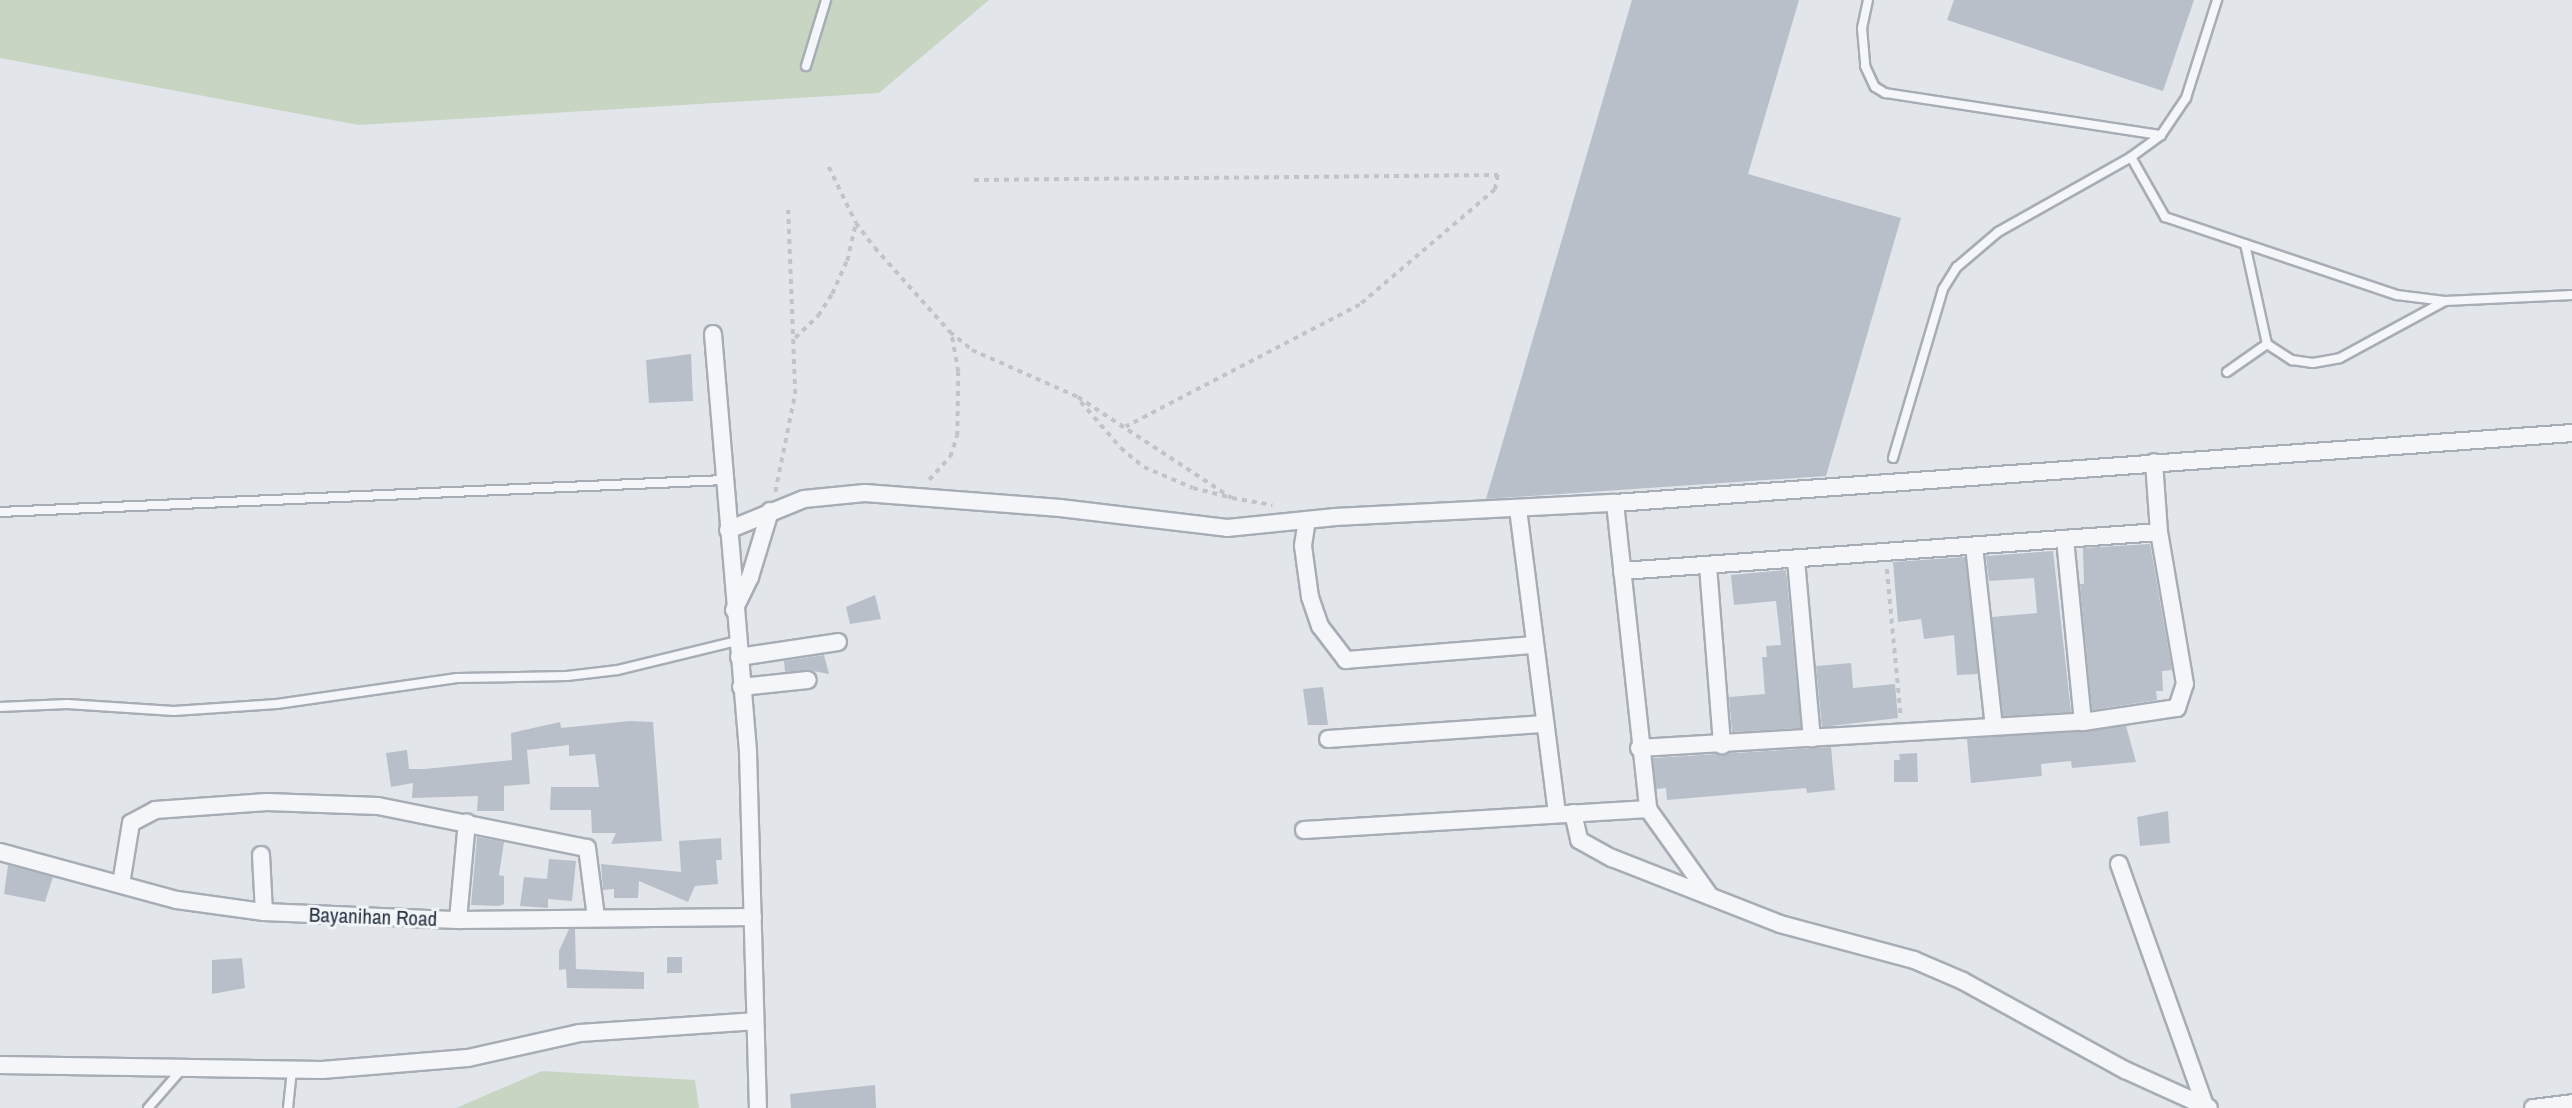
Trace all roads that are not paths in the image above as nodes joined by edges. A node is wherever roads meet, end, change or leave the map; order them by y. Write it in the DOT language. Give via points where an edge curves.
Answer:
graph roads {
  1 [pos="826,0"];
  2 [pos="1868,0"];
  3 [pos="2217,0"];
  4 [pos="806,66"];
  5 [pos="2161,135"];
  6 [pos="2131,157"];
  7 [pos="2245,244"];
  8 [pos="2572,295"];
  9 [pos="2445,301"];
  10 [pos="713,334"];
  11 [pos="2267,344"];
  12 [pos="2227,372"];
  13 [pos="2572,433"];
  14 [pos="1893,457"];
  15 [pos="2154,462"];
  16 [pos="724,480"];
  17 [pos="1615,503"];
  18 [pos="1518,509"];
  19 [pos="770,511"];
  20 [pos="0,512"];
  21 [pos="1307,520"];
  22 [pos="727,530"];
  23 [pos="2159,532"];
  24 [pos="2065,539"];
  25 [pos="1974,546"];
  26 [pos="1796,560"];
  27 [pos="1708,566"];
  28 [pos="1622,571"];
  29 [pos="734,610"];
  30 [pos="838,642"];
  31 [pos="1532,645"];
  32 [pos="738,649"];
  33 [pos="808,680"];
  34 [pos="741,687"];
  35 [pos="0,707"];
  36 [pos="2083,722"];
  37 [pos="1544,724"];
  38 [pos="1994,726"];
  39 [pos="1812,738"];
  40 [pos="1328,739"];
  41 [pos="1722,745"];
  42 [pos="1639,748"];
  43 [pos="1648,809"];
  44 [pos="1565,813"];
  45 [pos="467,822"];
  46 [pos="1304,830"];
  47 [pos="0,852"];
  48 [pos="261,855"];
  49 [pos="2119,864"];
  50 [pos="121,884"];
  51 [pos="1707,893"];
  52 [pos="264,912"];
  53 [pos="596,917"];
  54 [pos="753,917"];
  55 [pos="458,920"];
  56 [pos="754,1021"];
  57 [pos="0,1065"];
  58 [pos="181,1070"];
  59 [pos="292,1071"];
  60 [pos="2572,1103"];
  61 [pos="2207,1107"];
  62 [pos="148,1108"];
  63 [pos="288,1108"];
  64 [pos="758,1108"];
  65 [pos="2533,1108"];
  1 -- 4 [label="lane"];
  2 -- 5 [label="lane" via="1862,29 1865,66 1875,88 1885,93"];
  3 -- 5 [label="lane" via="2186,98"];
  5 -- 6 [label="lane"];
  6 -- 7 [label="lane" via="2165,217"];
  6 -- 14 [label="lane" via="1998,232 1957,267 1944,289"];
  7 -- 9 [label="lane" via="2397,295"];
  7 -- 11 [label="lane"];
  8 -- 9 [label="lane"];
  9 -- 11 [label="lane" via="2340,358 2313,363 2292,360"];
  10 -- 16 [label="street"];
  11 -- 12 [label="lane"];
  13 -- 15 [label="street"];
  15 -- 17 [label="street"];
  15 -- 23 [label="street"];
  16 -- 20 [label="lane"];
  16 -- 22 [label="street"];
  17 -- 18 [label="street"];
  17 -- 28 [label="street"];
  18 -- 21 [label="street"];
  18 -- 31 [label="street"];
  19 -- 21 [label="street" via="833,494 908,494 1197,527"];
  19 -- 22 [label="street"];
  19 -- 29 [label="street" via="750,577"];
  21 -- 31 [label="street" via="1304,554 1310,597 1320,626 1346,660"];
  22 -- 29 [label="street"];
  23 -- 24 [label="street"];
  23 -- 36 [label="street" via="2185,684 2183,702 2160,713"];
  24 -- 25 [label="street"];
  24 -- 36 [label="street"];
  25 -- 26 [label="street"];
  25 -- 38 [label="street"];
  26 -- 27 [label="street"];
  26 -- 39 [label="street"];
  27 -- 28 [label="street"];
  27 -- 41 [label="street"];
  28 -- 42 [label="street"];
  29 -- 32 [label="street"];
  30 -- 32 [label="street"];
  31 -- 37 [label="street"];
  32 -- 34 [label="street"];
  32 -- 35 [label="lane" via="605,671 457,678 277,704 174,711 67,704"];
  33 -- 34 [label="street"];
  34 -- 54 [label="street"];
  36 -- 38 [label="street"];
  37 -- 40 [label="street"];
  37 -- 44 [label="street"];
  38 -- 39 [label="street"];
  39 -- 41 [label="street"];
  41 -- 42 [label="street"];
  42 -- 43 [label="street"];
  43 -- 44 [label="street"];
  43 -- 51 [label="street"];
  44 -- 46 [label="street"];
  44 -- 51 [label="street" via="1583,844"];
  45 -- 50 [label="street" via="378,806 299,802 155,810 131,823"];
  45 -- 53 [label="street" via="587,848"];
  45 -- 55 [label="street"];
  47 -- 50 [label="street, Bayanihan Road"];
  48 -- 52 [label="street"];
  49 -- 61 [label="street"];
  50 -- 52 [label="street, Bayanihan Road" via="177,900"];
  51 -- 61 [label="street" via="1780,924 1914,960 1963,981 2125,1070"];
  52 -- 55 [label="street, Bayanihan Road"];
  53 -- 54 [label="street, Bayanihan Road"];
  53 -- 55 [label="street, Bayanihan Road"];
  54 -- 56 [label="street"];
  56 -- 59 [label="street" via="580,1033 468,1058"];
  56 -- 64 [label="street"];
  57 -- 58 [label="street"];
  58 -- 59 [label="street"];
  58 -- 62 [label="lane"];
  59 -- 63 [label="lane"];
  60 -- 65 [label="street"];
}
